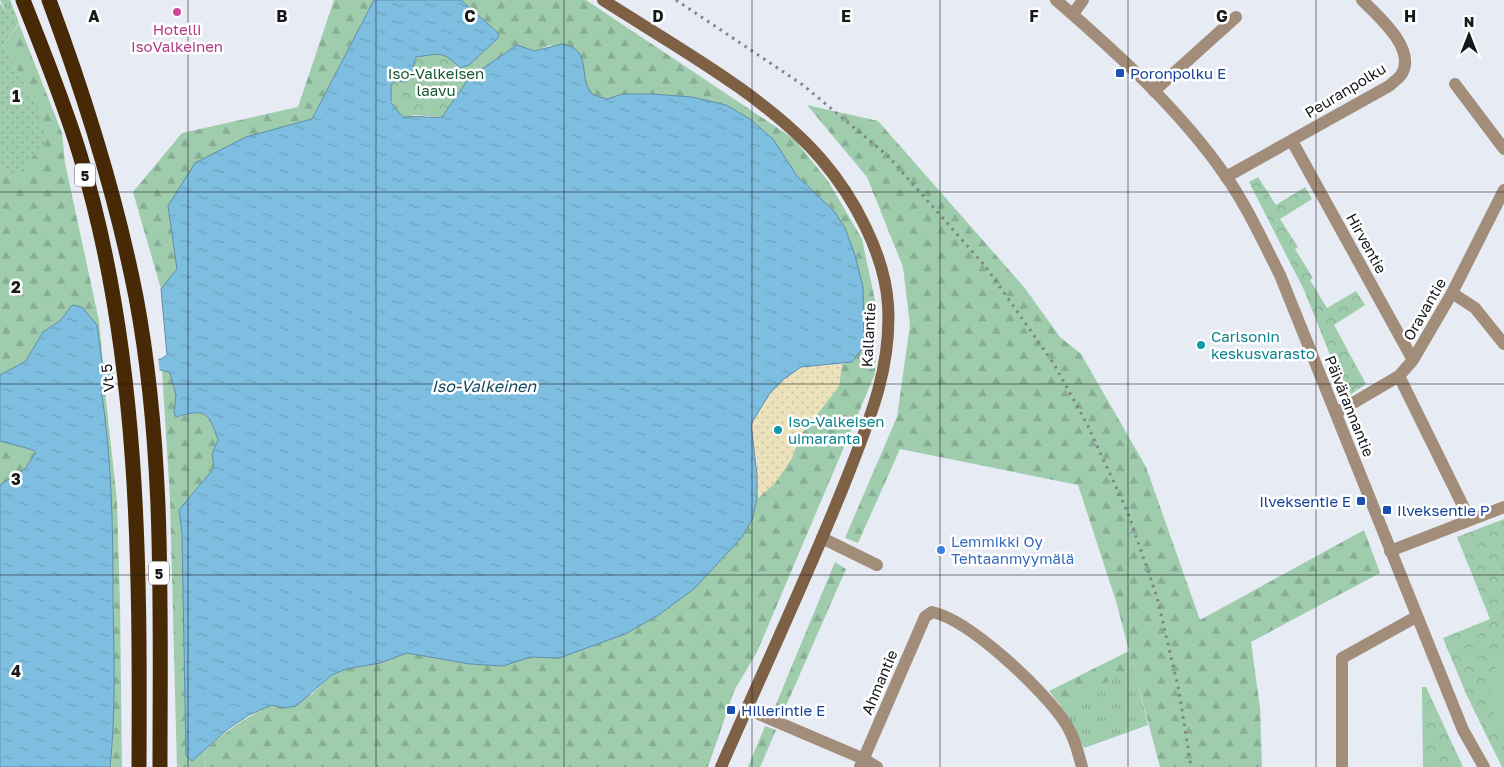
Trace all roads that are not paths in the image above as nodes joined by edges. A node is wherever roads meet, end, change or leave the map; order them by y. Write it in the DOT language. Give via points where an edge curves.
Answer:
graph roads {
  1 [pos="23,0"];
  2 [pos="49,0"];
  3 [pos="603,0"];
  4 [pos="1056,0"];
  5 [pos="1083,0"];
  6 [pos="1362,0"];
  7 [pos="1073,14"];
  8 [pos="1236,16"];
  9 [pos="1455,84"];
  10 [pos="1154,91"];
  11 [pos="1292,141"];
  12 [pos="1504,149"];
  13 [pos="1226,177"];
  14 [pos="1504,190"];
  15 [pos="1452,293"];
  16 [pos="1504,344"];
  17 [pos="1413,360"];
  18 [pos="1399,376"];
  19 [pos="1336,413"];
  20 [pos="1504,507"];
  21 [pos="1470,520"];
  22 [pos="822,538"];
  23 [pos="1390,551"];
  24 [pos="877,565"];
  25 [pos="1416,617"];
  26 [pos="747,709"];
  27 [pos="862,763"];
  28 [pos="139,767"];
  29 [pos="160,767"];
  30 [pos="721,767"];
  31 [pos="877,767"];
  32 [pos="1082,767"];
  33 [pos="1342,767"];
  34 [pos="1484,767"];
  1 -- 28 [label="highway, Vt 5 / 5" via="81,155 122,357 136,532"];
  2 -- 29 [label="highway, 5" via="79,82 120,221 144,354 157,502"];
  3 -- 22 [label="main road, Kallantie" via="737,88 791,129 822,160 866,226 888,305 886,347 879,395"];
  4 -- 7 [label="street, Päivärannantie"];
  5 -- 7 [label="street"];
  6 -- 11 [label="street, Peuranpolku" via="1389,28 1404,53 1405,66 1389,86"];
  7 -- 10 [label="street, Päivärannantie"];
  8 -- 10 [label="street"];
  9 -- 12 [label="street"];
  10 -- 13 [label="street, Päivärannantie" via="1196,135"];
  11 -- 13 [label="street, Peuranpolku"];
  11 -- 17 [label="street, Hirventie"];
  13 -- 19 [label="street, Päivärannantie" via="1280,275"];
  14 -- 15 [label="street, Oravantie"];
  15 -- 16 [label="street" via="1475,308"];
  15 -- 17 [label="street, Oravantie"];
  17 -- 18 [label="street, Oravantie"];
  18 -- 19 [label="street, Oravantie"];
  18 -- 21 [label="street"];
  19 -- 23 [label="street, Päivärannantie"];
  20 -- 21 [label="street"];
  21 -- 23 [label="street"];
  22 -- 24 [label="street"];
  22 -- 26 [label="main road, Kallantie"];
  23 -- 25 [label="street, Päivärannantie"];
  25 -- 33 [label="street" via="1342,658"];
  25 -- 34 [label="street, Päivärannantie" via="1463,730"];
  26 -- 27 [label="street"];
  26 -- 30 [label="main road, Kallantie"];
  27 -- 31 [label="street"];
  27 -- 32 [label="street, Ahmantie" via="925,617 932,612 963,628 1036,686 1066,724"];
}
